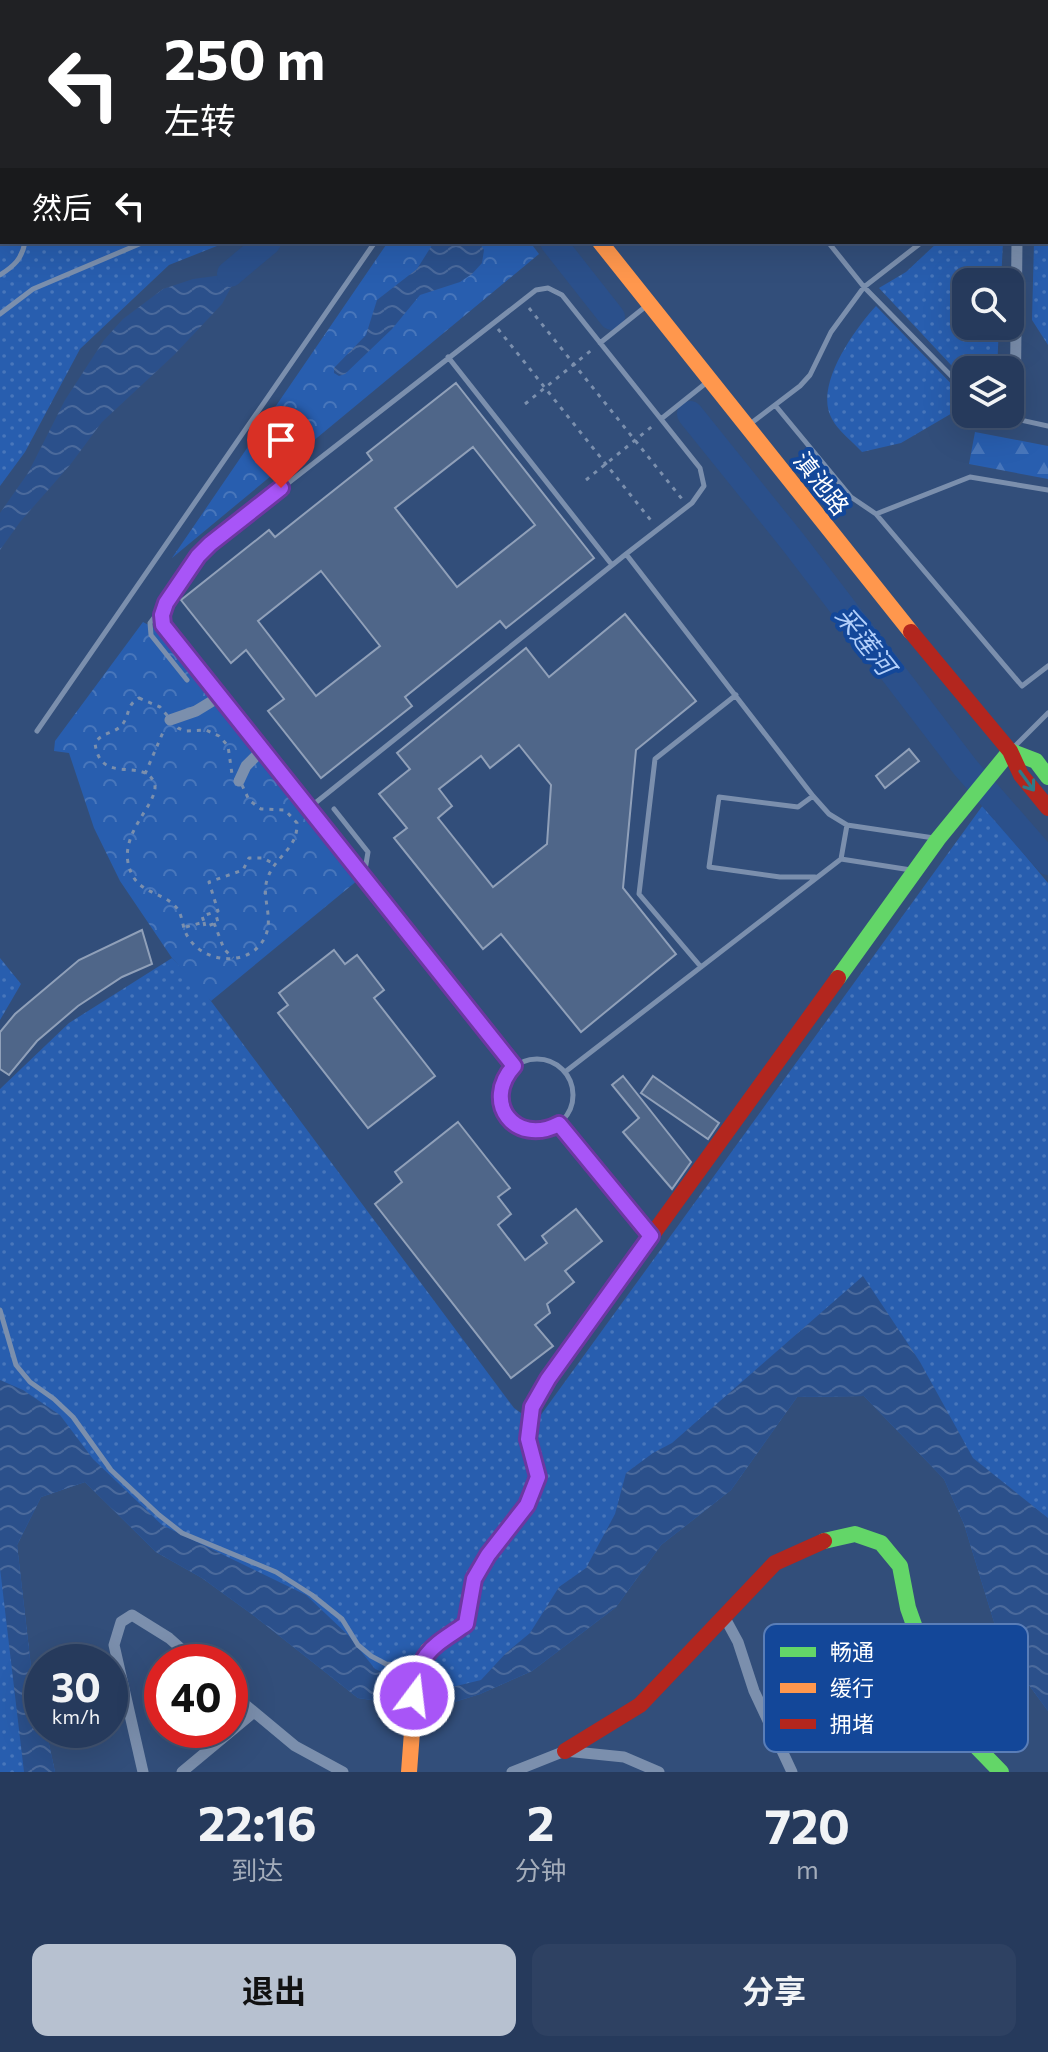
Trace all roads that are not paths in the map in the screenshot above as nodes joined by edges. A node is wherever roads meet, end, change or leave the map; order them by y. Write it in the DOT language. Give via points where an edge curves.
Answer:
graph roads {
  1 [pos="25,244"];
  2 [pos="139,244"];
  3 [pos="374,244"];
  4 [pos="830,244"];
  5 [pos="919,244"];
  6 [pos="1017,244"];
  7 [pos="609,245"];
  8 [pos="0,275"];
  9 [pos="864,287"];
  10 [pos="649,304"];
  11 [pos="0,314"];
  12 [pos="600,343"];
  13 [pos="1016,356"];
  14 [pos="448,357"];
  15 [pos="952,377"];
  16 [pos="710,380"];
  17 [pos="775,405"];
  18 [pos="661,419"];
  19 [pos="1024,422"];
  20 [pos="747,426"];
  21 [pos="1048,426"];
  22 [pos="1048,490"];
  23 [pos="876,514"];
  24 [pos="626,554"];
  25 [pos="612,565"];
  26 [pos="166,603"];
  27 [pos="1048,666"];
  28 [pos="187,680"];
  29 [pos="736,695"];
  30 [pos="219,697"];
  31 [pos="1048,713"];
  32 [pos="170,720"];
  33 [pos="37,731"];
  34 [pos="262,750"];
  35 [pos="1010,751"];
  36 [pos="1048,777"];
  37 [pos="239,781"];
  38 [pos="813,796"];
  39 [pos="309,808"];
  40 [pos="1048,808"];
  41 [pos="334,809"];
  42 [pos="847,825"];
  43 [pos="938,839"];
  44 [pos="841,859"];
  45 [pos="916,870"];
  46 [pos="364,877"];
  47 [pos="817,877"];
  48 [pos="701,967"];
  49 [pos="514,1066"];
  50 [pos="565,1072"];
  51 [pos="559,1124"];
  52 [pos="651,1236"];
  53 [pos="0,1310"];
  54 [pos="725,1618"];
  55 [pos="914,1624"];
  56 [pos="176,1644"];
  57 [pos="419,1673"];
  58 [pos="248,1707"];
  59 [pos="254,1712"];
  60 [pos="764,1713"];
  61 [pos="565,1751"];
  62 [pos="782,1752"];
  63 [pos="982,1752"];
  64 [pos="143,1772"];
  65 [pos="182,1772"];
  66 [pos="343,1772"];
  67 [pos="409,1772"];
  68 [pos="512,1772"];
  69 [pos="659,1772"];
  70 [pos="792,1772"];
  71 [pos="1001,1772"];
  1 -- 8 [label="lane" via="15,266"];
  2 -- 11 [label="lane" via="33,289"];
  3 -- 33 [label="lane"];
  4 -- 9 [label="lane"];
  5 -- 9 [label="lane"];
  6 -- 13 [label="street"];
  7 -- 10 [label="street, 滇池路"];
  9 -- 15 [label="lane"];
  9 -- 17 [label="lane" via="831,332 810,375"];
  10 -- 12 [label="lane"];
  10 -- 16 [label="street, 滇池路"];
  12 -- 14 [label="lane" via="562,295 536,290"];
  12 -- 18 [label="lane"];
  14 -- 25 [label="lane"];
  14 -- 26 [label="lane" via="210,544"];
  16 -- 18 [label="lane"];
  16 -- 20 [label="street, 滇池路"];
  17 -- 20 [label="lane"];
  17 -- 23 [label="lane" via="851,497"];
  18 -- 24 [label="lane" via="700,468 701,493"];
  19 -- 21 [label="lane"];
  20 -- 35 [label="street, 滇池路"];
  22 -- 23 [label="lane" via="970,477"];
  23 -- 27 [label="lane" via="1022,686"];
  24 -- 25 [label="lane"];
  24 -- 29 [label="lane"];
  25 -- 39 [label="lane"];
  26 -- 28 [label="lane" via="150,623 151,635"];
  26 -- 30 [label="lane" via="166,631"];
  29 -- 38 [label="lane"];
  29 -- 48 [label="lane" via="655,759 639,894"];
  30 -- 32 [label="street"];
  30 -- 34 [label="lane"];
  31 -- 35 [label="lane"];
  34 -- 37 [label="street"];
  34 -- 39 [label="lane"];
  35 -- 36 [label="street, 滇池路" via="1036,761"];
  35 -- 40 [label="street, 滇池路, one-way" via="1021,775"];
  35 -- 43 [label="street"];
  38 -- 42 [label="lane"];
  38 -- 47 [label="lane" via="798,807 719,797 709,867"];
  39 -- 46 [label="lane"];
  41 -- 46 [label="lane" via="368,852"];
  42 -- 43 [label="lane"];
  42 -- 44 [label="lane"];
  43 -- 45 [label="street"];
  44 -- 45 [label="lane"];
  44 -- 47 [label="lane"];
  45 -- 52 [label="street"];
  46 -- 49 [label="lane"];
  47 -- 48 [label="lane"];
  48 -- 50 [label="lane"];
  49 -- 50 [label="lane" via="524,1060 547,1060"];
  49 -- 51 [label="lane" via="501,1087 504,1112 523,1129 548,1130"];
  50 -- 51 [label="lane" via="572,1105"];
  51 -- 52 [label="lane"];
  52 -- 57 [label="street" via="532,1407 528,1439 538,1477 527,1505 474,1579 466,1624 428,1650"];
  53 -- 57 [label="lane" via="16,1365 73,1417 111,1470 159,1515 182,1533 276,1572 342,1619 371,1656"];
  54 -- 55 [label="street" via="775,1563 823,1541 855,1534 881,1543 900,1566"];
  54 -- 60 [label="street"];
  54 -- 61 [label="street" via="640,1705"];
  56 -- 64 [label="street" via="132,1615 121,1622 114,1645"];
  57 -- 67 [label="street"];
  58 -- 59 [label="street"];
  59 -- 65 [label="street"];
  59 -- 66 [label="street" via="295,1746"];
  61 -- 68 [label="street"];
  61 -- 69 [label="street" via="624,1757"];
  62 -- 70 [label="street"];
  63 -- 71 [label="street"];
}
